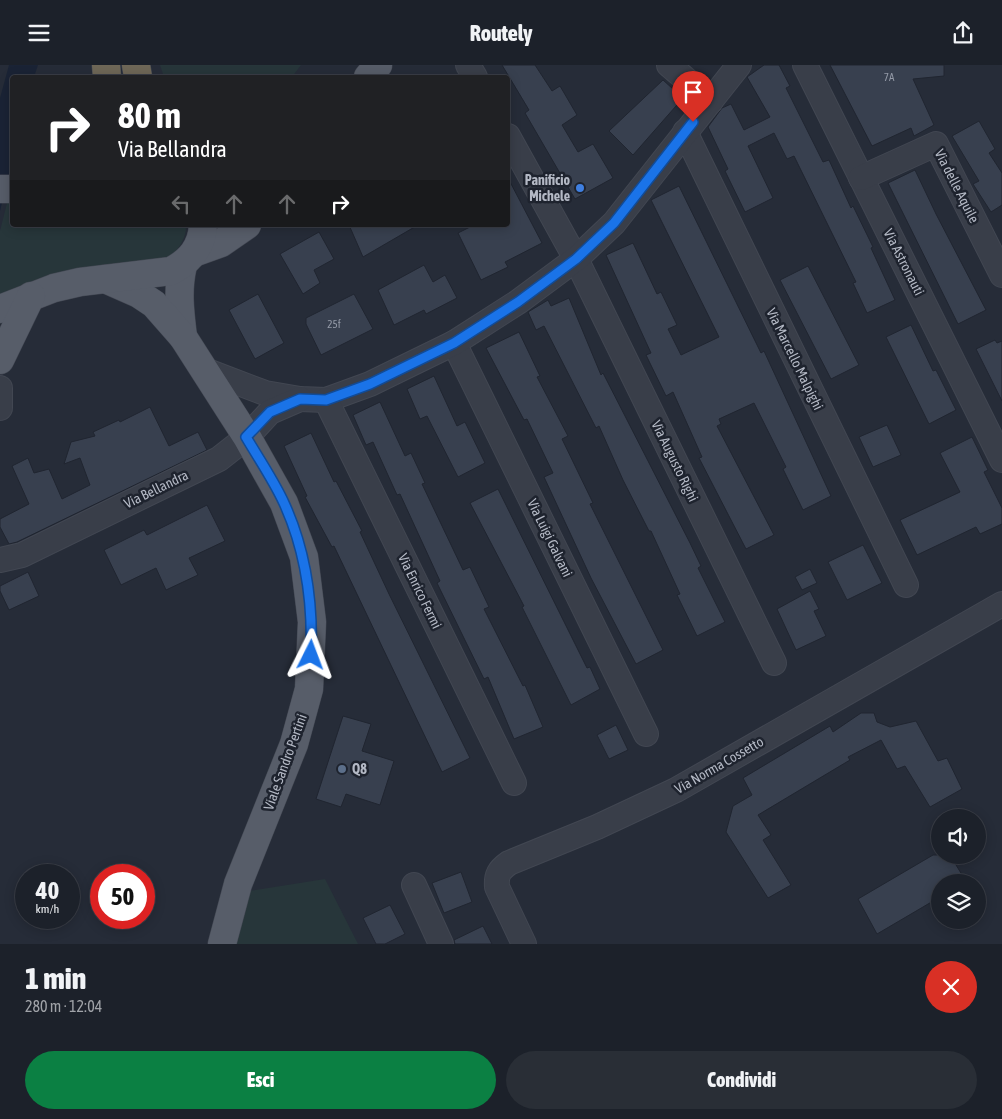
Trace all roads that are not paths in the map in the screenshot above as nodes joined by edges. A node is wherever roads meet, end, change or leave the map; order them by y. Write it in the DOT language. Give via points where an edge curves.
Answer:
graph roads {
  1 [pos="378,65"];
  2 [pos="669,65"];
  3 [pos="739,65"];
  4 [pos="805,65"];
  5 [pos="370,75"];
  6 [pos="711,101"];
  7 [pos="684,132"];
  8 [pos="510,140"];
  9 [pos="861,178"];
  10 [pos="203,227"];
  11 [pos="244,227"];
  12 [pos="189,259"];
  13 [pos="576,259"];
  14 [pos="1002,275"];
  15 [pos="104,279"];
  16 [pos="31,296"];
  17 [pos="0,309"];
  18 [pos="183,337"];
  19 [pos="454,343"];
  20 [pos="0,360"];
  21 [pos="207,371"];
  22 [pos="0,388"];
  23 [pos="300,399"];
  24 [pos="326,400"];
  25 [pos="0,408"];
  26 [pos="246,437"];
  27 [pos="1002,460"];
  28 [pos="0,560"];
  29 [pos="906,585"];
  30 [pos="1002,604"];
  31 [pos="774,663"];
  32 [pos="646,734"];
  33 [pos="514,783"];
  34 [pos="414,885"];
  35 [pos="222,944"];
  36 [pos="441,944"];
  37 [pos="524,944"];
  1 -- 5 [label="main road"];
  2 -- 6 [label="street"];
  3 -- 6 [label="street, Via Bellandra"];
  4 -- 9 [label="street, Via Astronauti"];
  6 -- 7 [label="street, Via Bellandra"];
  7 -- 13 [label="street, Via Bellandra" via="614,223"];
  7 -- 29 [label="street, Via Marcello Malpighi"];
  8 -- 13 [label="street, Via Augusto Righi"];
  9 -- 14 [label="street, Via delle Aquile" via="936,144"];
  9 -- 27 [label="street, Via Astronauti"];
  10 -- 12 [label="main road, Viale Sandro Pertini" via="203,236"];
  11 -- 12 [label="main road"];
  12 -- 15 [label="main road" via="172,271"];
  12 -- 18 [label="main road, Viale Sandro Pertini" via="179,282"];
  13 -- 19 [label="street, Via Bellandra" via="518,302"];
  13 -- 31 [label="street, Via Augusto Righi"];
  15 -- 16 [label="main road" via="80,282"];
  15 -- 18 [label="main road, Viale Sandro Pertini" via="154,304"];
  16 -- 17 [label="main road"];
  16 -- 20 [label="main road"];
  18 -- 21 [label="main road, Viale Sandro Pertini"];
  19 -- 24 [label="street, Via Bellandra" via="370,384"];
  19 -- 32 [label="street, Via Luigi Galvani"];
  21 -- 23 [label="street, Via Bellandra" via="264,393"];
  21 -- 26 [label="main road, Viale Sandro Pertini"];
  22 -- 25 [label="street"];
  23 -- 24 [label="street, Via Bellandra"];
  23 -- 26 [label="street, Via Bellandra" via="270,412"];
  24 -- 33 [label="street, Via Enrico Fermi"];
  26 -- 28 [label="street, Via Bellandra" via="219,459 22,555"];
  26 -- 35 [label="main road, Viale Sandro Pertini" via="284,503 304,557 312,632 309,689 294,744 238,884"];
  30 -- 37 [label="street, Via Norma Cossetto" via="676,790 509,863 496,877 497,887"];
  34 -- 36 [label="street"];
}
